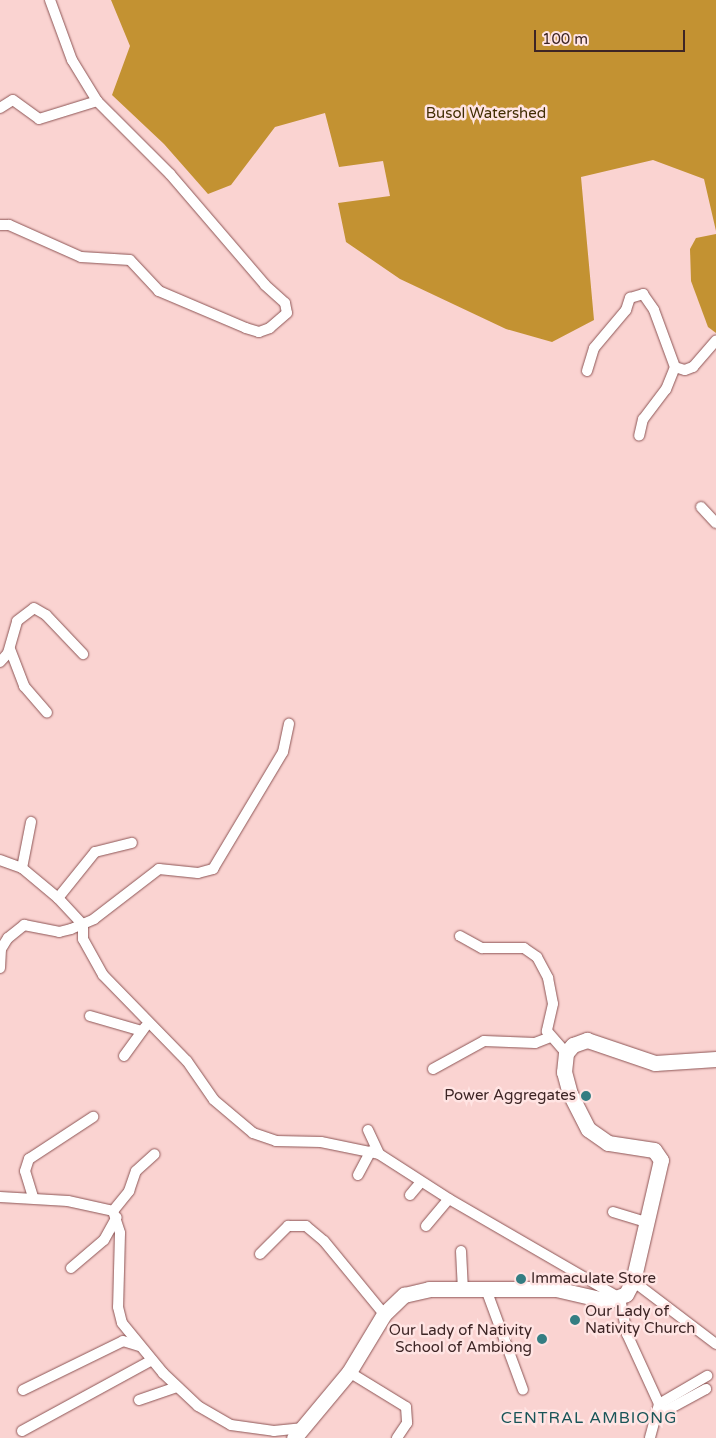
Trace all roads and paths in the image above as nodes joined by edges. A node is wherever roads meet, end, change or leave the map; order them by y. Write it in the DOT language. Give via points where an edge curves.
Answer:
graph roads {
  1 [pos="50,0"];
  2 [pos="96,102"];
  3 [pos="0,108"];
  4 [pos="0,225"];
  5 [pos="716,341"];
  6 [pos="675,367"];
  7 [pos="587,371"];
  8 [pos="640,436"];
  9 [pos="701,506"];
  10 [pos="716,523"];
  11 [pos="10,649"];
  12 [pos="83,654"];
  13 [pos="0,662"];
  14 [pos="47,712"];
  15 [pos="289,724"];
  16 [pos="31,822"];
  17 [pos="132,843"];
  18 [pos="0,860"];
  19 [pos="22,868"];
  20 [pos="58,898"];
  21 [pos="83,925"];
  22 [pos="460,936"];
  23 [pos="0,968"];
  24 [pos="90,1016"];
  25 [pos="149,1022"];
  26 [pos="142,1031"];
  27 [pos="551,1037"];
  28 [pos="566,1053"];
  29 [pos="124,1056"];
  30 [pos="716,1058"];
  31 [pos="433,1069"];
  32 [pos="93,1117"];
  33 [pos="368,1130"];
  34 [pos="375,1153"];
  35 [pos="154,1154"];
  36 [pos="358,1175"];
  37 [pos="422,1182"];
  38 [pos="410,1195"];
  39 [pos="0,1197"];
  40 [pos="33,1197"];
  41 [pos="449,1199"];
  42 [pos="613,1212"];
  43 [pos="115,1214"];
  44 [pos="648,1223"];
  45 [pos="426,1226"];
  46 [pos="461,1251"];
  47 [pos="260,1254"];
  48 [pos="71,1268"];
  49 [pos="633,1281"];
  50 [pos="464,1291"];
  51 [pos="487,1292"];
  52 [pos="620,1298"];
  53 [pos="384,1314"];
  54 [pos="716,1344"];
  55 [pos="143,1348"];
  56 [pos="152,1360"];
  57 [pos="349,1372"];
  58 [pos="707,1376"];
  59 [pos="177,1387"];
  60 [pos="706,1389"];
  61 [pos="23,1390"];
  62 [pos="523,1390"];
  63 [pos="139,1400"];
  64 [pos="659,1404"];
  65 [pos="656,1416"];
  66 [pos="22,1431"];
  67 [pos="299,1433"];
  68 [pos="396,1438"];
  69 [pos="650,1438"];
  1 -- 2 [label="street" via="72,60"];
  2 -- 3 [label="street" via="39,119 14,100"];
  2 -- 4 [label="street" via="170,174 265,285 286,303 287,313 270,328 252,330 159,291 130,260 81,257 8,225"];
  5 -- 6 [label="street" via="693,367"];
  6 -- 7 [label="street" via="651,303 637,293 594,348"];
  6 -- 8 [label="street" via="666,389 642,419"];
  9 -- 10 [label="street"];
  11 -- 12 [label="street" via="17,621 34,608 46,615"];
  11 -- 13 [label="street"];
  11 -- 14 [label="street" via="24,686"];
  15 -- 21 [label="street" via="283,752 214,869 198,873 159,869"];
  16 -- 19 [label="street"];
  17 -- 20 [label="street" via="95,852"];
  18 -- 19 [label="street"];
  19 -- 20 [label="street"];
  20 -- 21 [label="street"];
  21 -- 23 [label="street" via="59,932 24,924 15,929 2,949"];
  21 -- 25 [label="street" via="85,944 103,975"];
  22 -- 27 [label="street" via="482,948 524,948 537,957 548,978 553,1004 547,1031"];
  24 -- 26 [label="street"];
  25 -- 26 [label="street"];
  25 -- 34 [label="street" via="187,1061 214,1100 253,1133 276,1141 321,1142"];
  26 -- 29 [label="street"];
  27 -- 28 [label="street"];
  27 -- 31 [label="street" via="536,1043 484,1040"];
  28 -- 30 [label="main road" via="573,1045 587,1040 654,1063"];
  28 -- 44 [label="main road" via="564,1072 570,1094 588,1129 608,1143 648,1147 659,1154 661,1168"];
  32 -- 40 [label="street" via="29,1159 25,1171"];
  33 -- 34 [label="street"];
  34 -- 36 [label="street"];
  34 -- 37 [label="street"];
  35 -- 43 [label="street" via="136,1172"];
  37 -- 38 [label="street"];
  37 -- 41 [label="street"];
  39 -- 40 [label="street"];
  40 -- 43 [label="street"];
  41 -- 45 [label="street"];
  41 -- 52 [label="street"];
  42 -- 44 [label="street"];
  43 -- 48 [label="street" via="104,1240"];
  43 -- 55 [label="street" via="121,1258 118,1307 122,1323"];
  44 -- 49 [label="main road"];
  46 -- 50 [label="street"];
  47 -- 53 [label="street" via="288,1226 306,1226 324,1241"];
  49 -- 52 [label="main road"];
  49 -- 54 [label="street"];
  50 -- 51 [label="main road"];
  50 -- 53 [label="main road" via="413,1291 395,1300"];
  51 -- 52 [label="main road" via="556,1289 608,1301"];
  51 -- 62 [label="street"];
  52 -- 64 [label="street" via="627,1334"];
  53 -- 57 [label="main road"];
  55 -- 56 [label="street"];
  55 -- 61 [label="street" via="123,1341"];
  56 -- 59 [label="street"];
  56 -- 66 [label="street"];
  57 -- 67 [label="main road"];
  57 -- 68 [label="street" via="406,1407 407,1422"];
  58 -- 64 [label="street"];
  59 -- 63 [label="street"];
  59 -- 67 [label="street" via="231,1425"];
  60 -- 65 [label="street"];
  64 -- 65 [label="street"];
  65 -- 69 [label="street"];
}
